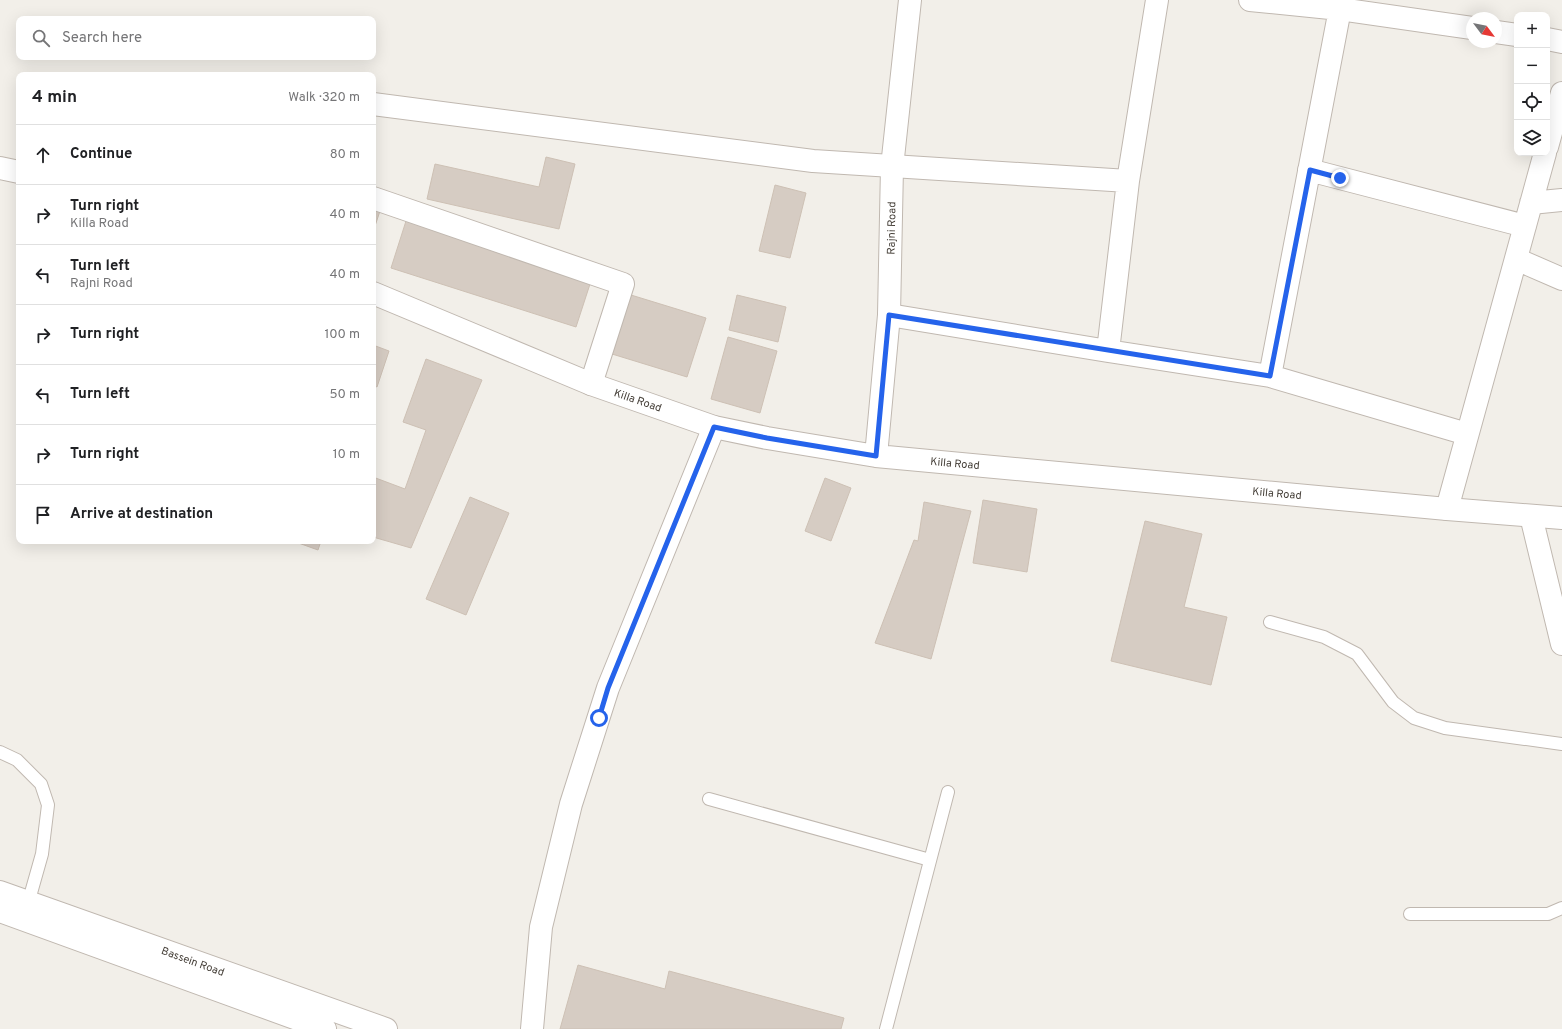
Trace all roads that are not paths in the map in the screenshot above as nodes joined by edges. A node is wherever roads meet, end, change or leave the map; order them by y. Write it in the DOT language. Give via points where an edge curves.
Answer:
graph roads {
  1 [pos="910,0"];
  2 [pos="1157,0"];
  3 [pos="1250,0"];
  4 [pos="1369,6"];
  5 [pos="1340,9"];
  6 [pos="1466,27"];
  7 [pos="1502,33"];
  8 [pos="1514,35"];
  9 [pos="1550,40"];
  10 [pos="1562,42"];
  11 [pos="1562,92"];
  12 [pos="376,104"];
  13 [pos="1550,136"];
  14 [pos="1544,156"];
  15 [pos="892,167"];
  16 [pos="0,168"];
  17 [pos="1310,170"];
  18 [pos="16,171"];
  19 [pos="1128,182"];
  20 [pos="376,199"];
  21 [pos="1562,200"];
  22 [pos="1531,203"];
  23 [pos="1525,226"];
  24 [pos="1516,259"];
  25 [pos="1562,279"];
  26 [pos="376,294"];
  27 [pos="889,315"];
  28 [pos="1108,351"];
  29 [pos="1270,376"];
  30 [pos="591,384"];
  31 [pos="714,427"];
  32 [pos="1467,434"];
  33 [pos="876,456"];
  34 [pos="1446,509"];
  35 [pos="1532,516"];
  36 [pos="1562,518"];
  37 [pos="1270,622"];
  38 [pos="1562,644"];
  39 [pos="1562,744"];
  40 [pos="0,752"];
  41 [pos="948,792"];
  42 [pos="709,799"];
  43 [pos="930,860"];
  44 [pos="0,892"];
  45 [pos="1562,908"];
  46 [pos="0,911"];
  47 [pos="26,911"];
  48 [pos="1410,914"];
  49 [pos="325,1029"];
  50 [pos="386,1029"];
  51 [pos="532,1029"];
  52 [pos="886,1029"];
  1 -- 15 [label="street, Rajni Road"];
  2 -- 19 [label="street"];
  3 -- 5 [label="street"];
  4 -- 5 [label="street"];
  4 -- 6 [label="street"];
  5 -- 17 [label="street"];
  7 -- 8 [label="street"];
  9 -- 10 [label="street"];
  11 -- 13 [label="street"];
  12 -- 15 [label="street" via="813,161"];
  14 -- 22 [label="street"];
  15 -- 19 [label="street"];
  15 -- 27 [label="street, Rajni Road"];
  16 -- 18 [label="street"];
  17 -- 23 [label="street"];
  17 -- 29 [label="street"];
  19 -- 28 [label="street"];
  20 -- 30 [label="street" via="623,284"];
  21 -- 22 [label="street"];
  22 -- 23 [label="street"];
  23 -- 24 [label="street"];
  24 -- 25 [label="street"];
  24 -- 32 [label="street"];
  26 -- 30 [label="street, Killa Road"];
  27 -- 28 [label="street"];
  27 -- 33 [label="street, Rajni Road"];
  28 -- 29 [label="street"];
  29 -- 32 [label="street"];
  30 -- 31 [label="street, Killa Road"];
  31 -- 33 [label="street, Killa Road"];
  31 -- 51 [label="street" via="608,688 572,804 542,927"];
  32 -- 34 [label="street"];
  33 -- 34 [label="street, Killa Road"];
  34 -- 35 [label="street, Killa Road"];
  35 -- 36 [label="street, Killa Road"];
  35 -- 38 [label="street"];
  37 -- 39 [label="lane" via="1324,637 1356,654 1393,702 1414,718 1445,728"];
  40 -- 47 [label="lane" via="17,760 41,784 48,805 42,854"];
  41 -- 43 [label="lane"];
  42 -- 43 [label="lane"];
  43 -- 52 [label="lane"];
  44 -- 47 [label="street, Bassein Road"];
  45 -- 48 [label="lane" via="1548,914"];
  46 -- 47 [label="street, Bassein Road"];
  47 -- 49 [label="street, Bassein Road"];
  47 -- 50 [label="street, Bassein Road"];
}
